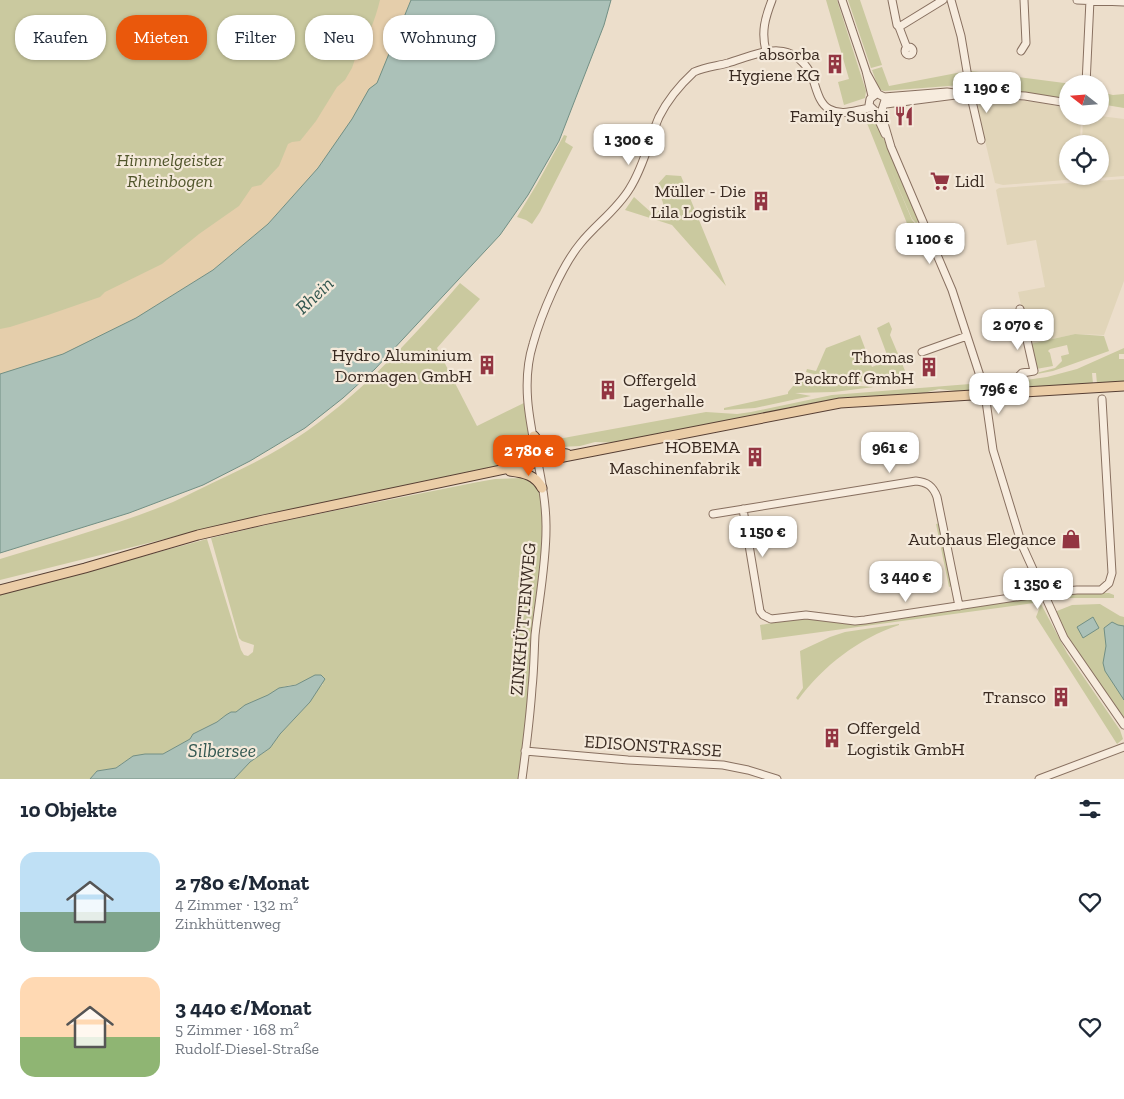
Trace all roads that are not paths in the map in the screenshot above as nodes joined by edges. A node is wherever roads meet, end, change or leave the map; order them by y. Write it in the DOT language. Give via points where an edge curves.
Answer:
graph roads {
  1 [pos="772,0"];
  2 [pos="842,0"];
  3 [pos="892,0"];
  4 [pos="943,0"];
  5 [pos="951,0"];
  6 [pos="1024,0"];
  7 [pos="1077,0"];
  8 [pos="1090,1"];
  9 [pos="1124,2"];
  10 [pos="899,27"];
  11 [pos="906,48"];
  12 [pos="1021,50"];
  13 [pos="766,51"];
  14 [pos="1086,75"];
  15 [pos="971,93"];
  16 [pos="1059,102"];
  17 [pos="877,103"];
  18 [pos="981,140"];
  19 [pos="1020,309"];
  20 [pos="967,336"];
  21 [pos="922,352"];
  22 [pos="1124,386"];
  23 [pos="1018,392"];
  24 [pos="985,394"];
  25 [pos="1102,398"];
  26 [pos="534,436"];
  27 [pos="578,455"];
  28 [pos="538,462"];
  29 [pos="503,470"];
  30 [pos="542,488"];
  31 [pos="743,509"];
  32 [pos="713,514"];
  33 [pos="0,590"];
  34 [pos="1043,593"];
  35 [pos="959,606"];
  36 [pos="1124,725"];
  37 [pos="1124,747"];
  38 [pos="525,750"];
  39 [pos="522,779"];
  40 [pos="778,779"];
  41 [pos="1039,779"];
  1 -- 13 [label="street" via="764,25"];
  2 -- 17 [label="street"];
  3 -- 10 [label="street"];
  4 -- 10 [label="street"];
  5 -- 15 [label="street"];
  6 -- 12 [label="street" via="1026,43"];
  7 -- 8 [label="street"];
  8 -- 9 [label="street"];
  8 -- 14 [label="street"];
  10 -- 11 [label="street"];
  13 -- 17 [label="street" via="784,51 798,58 810,73 826,107 837,112"];
  13 -- 26 [label="street, ZINKHÜTTENWEG" via="700,70 687,79 660,115 637,175 625,196 571,256 536,332 529,359 528,407"];
  15 -- 16 [label="street"];
  15 -- 17 [label="street"];
  15 -- 18 [label="street"];
  17 -- 20 [label="street" via="909,193 942,265"];
  19 -- 23 [label="street" via="1034,371 1018,377"];
  20 -- 21 [label="street"];
  20 -- 24 [label="street"];
  22 -- 23 [label="main road"];
  23 -- 24 [label="main road"];
  24 -- 27 [label="main road" via="840,403"];
  24 -- 34 [label="street" via="993,450 1022,545"];
  25 -- 34 [label="street" via="1112,578 1101,590"];
  26 -- 27 [label="main road" via="548,451"];
  26 -- 28 [label="street, ZINKHÜTTENWEG"];
  27 -- 28 [label="main road"];
  28 -- 29 [label="main road"];
  28 -- 30 [label="street, ZINKHÜTTENWEG"];
  29 -- 30 [label="main road" via="530,474"];
  29 -- 33 [label="main road" via="236,526"];
  30 -- 38 [label="street, ZINKHÜTTENWEG" via="546,529"];
  31 -- 32 [label="street"];
  31 -- 35 [label="street" via="760,611 766,618 806,615 855,620"];
  31 -- 35 [label="street" via="916,481 929,484 937,497"];
  34 -- 35 [label="street"];
  34 -- 36 [label="street" via="1071,649"];
  37 -- 41 [label="street"];
  38 -- 39 [label="street, ZINKHÜTTENWEG"];
  38 -- 40 [label="street, EDISONSTRASSE" via="723,765"];
}
